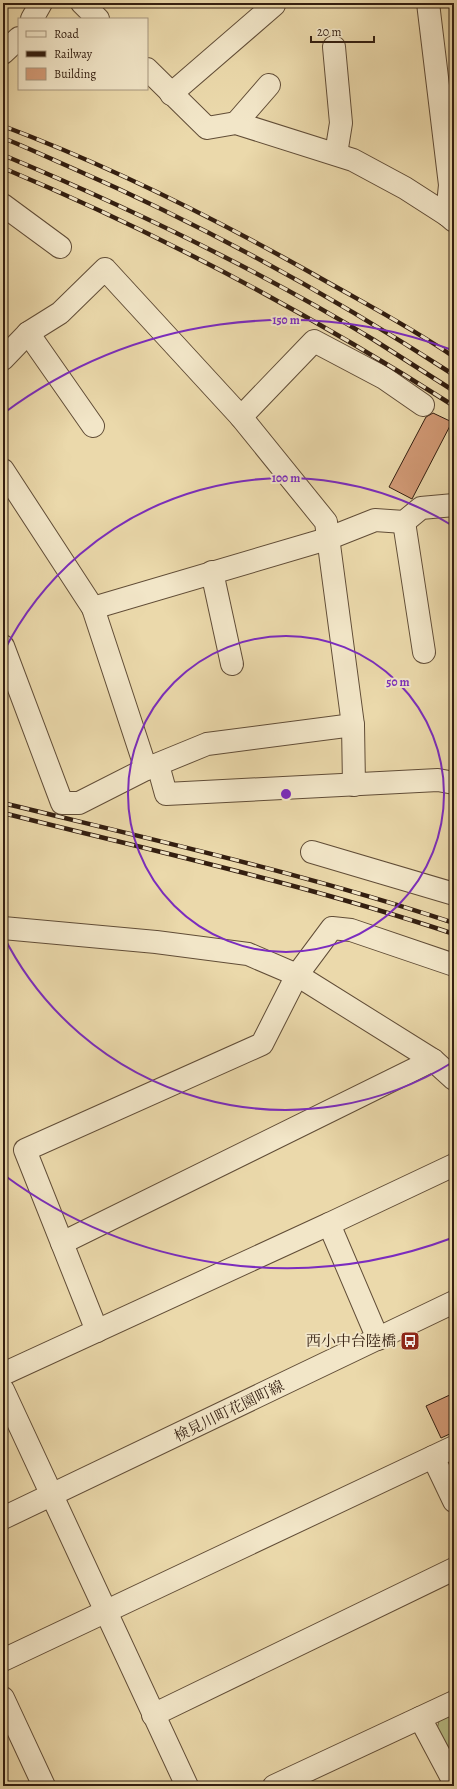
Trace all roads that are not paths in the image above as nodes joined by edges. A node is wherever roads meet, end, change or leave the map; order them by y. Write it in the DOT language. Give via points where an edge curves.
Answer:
graph roads {
  1 [pos="41,3"];
  2 [pos="82,3"];
  3 [pos="428,3"];
  4 [pos="274,5"];
  5 [pos="33,18"];
  6 [pos="97,18"];
  7 [pos="18,39"];
  8 [pos="334,47"];
  9 [pos="3,53"];
  10 [pos="148,70"];
  11 [pos="269,85"];
  12 [pos="171,94"];
  13 [pos="236,123"];
  14 [pos="336,154"];
  15 [pos="4,195"];
  16 [pos="451,218"];
  17 [pos="60,247"];
  18 [pos="28,333"];
  19 [pos="3,359"];
  20 [pos="423,405"];
  21 [pos="242,417"];
  22 [pos="93,426"];
  23 [pos="3,470"];
  24 [pos="454,505"];
  25 [pos="404,522"];
  26 [pos="327,539"];
  27 [pos="212,572"];
  28 [pos="93,608"];
  29 [pos="3,646"];
  30 [pos="424,652"];
  31 [pos="232,664"];
  32 [pos="353,725"];
  33 [pos="152,767"];
  34 [pos="454,783"];
  35 [pos="354,785"];
  36 [pos="312,852"];
  37 [pos="454,894"];
  38 [pos="3,928"];
  39 [pos="454,965"];
  40 [pos="297,974"];
  41 [pos="433,1060"];
  42 [pos="454,1079"];
  43 [pos="454,1165"];
  44 [pos="329,1224"];
  45 [pos="62,1243"];
  46 [pos="454,1302"];
  47 [pos="97,1331"];
  48 [pos="378,1339"];
  49 [pos="3,1374"];
  50 [pos="3,1390"];
  51 [pos="454,1447"];
  52 [pos="433,1457"];
  53 [pos="53,1495"];
  54 [pos="454,1501"];
  55 [pos="3,1518"];
  56 [pos="454,1569"];
  57 [pos="105,1611"];
  58 [pos="3,1660"];
  59 [pos="3,1698"];
  60 [pos="454,1702"];
  61 [pos="154,1715"];
  62 [pos="420,1718"];
  63 [pos="313,1778"];
  64 [pos="454,1782"];
  65 [pos="44,1786"];
  66 [pos="187,1786"];
  67 [pos="274,1786"];
  1 -- 5 [label="street"];
  2 -- 6 [label="street"];
  3 -- 16 [label="street" via="450,185"];
  4 -- 12 [label="street"];
  7 -- 9 [label="street"];
  8 -- 14 [label="street" via="341,123"];
  10 -- 12 [label="street"];
  11 -- 13 [label="street"];
  12 -- 13 [label="street" via="207,128"];
  13 -- 14 [label="street"];
  14 -- 16 [label="street" via="353,160 405,188"];
  15 -- 17 [label="street"];
  18 -- 19 [label="street"];
  18 -- 21 [label="street" via="60,313 105,269"];
  18 -- 22 [label="street"];
  20 -- 21 [label="street" via="384,378 314,341"];
  21 -- 26 [label="street" via="326,522"];
  23 -- 28 [label="street"];
  24 -- 25 [label="street" via="421,508"];
  25 -- 26 [label="street" via="375,520"];
  25 -- 30 [label="street"];
  26 -- 27 [label="street"];
  26 -- 32 [label="street"];
  27 -- 28 [label="street"];
  27 -- 31 [label="street"];
  28 -- 33 [label="street"];
  29 -- 33 [label="street" via="62,803 79,803"];
  32 -- 33 [label="street" via="207,744"];
  32 -- 35 [label="street"];
  33 -- 35 [label="street" via="166,794"];
  34 -- 35 [label="street" via="438,780"];
  36 -- 37 [label="street"];
  38 -- 40 [label="street" via="156,942 248,954"];
  39 -- 40 [label="street" via="351,930 332,928"];
  40 -- 41 [label="street"];
  40 -- 45 [label="street" via="262,1044 25,1150"];
  41 -- 42 [label="street"];
  41 -- 45 [label="street"];
  43 -- 44 [label="street"];
  44 -- 47 [label="street"];
  44 -- 48 [label="street"];
  45 -- 47 [label="street"];
  46 -- 48 [label="street, 検見川町花園町線"];
  47 -- 49 [label="street"];
  48 -- 53 [label="street, 検見川町花園町線"];
  50 -- 53 [label="street"];
  51 -- 52 [label="street"];
  52 -- 54 [label="street"];
  52 -- 57 [label="street"];
  53 -- 55 [label="street, 検見川町花園町線"];
  53 -- 57 [label="street"];
  56 -- 61 [label="street"];
  57 -- 58 [label="street"];
  57 -- 61 [label="street"];
  59 -- 65 [label="street"];
  60 -- 62 [label="street"];
  61 -- 66 [label="street"];
  62 -- 63 [label="street"];
  62 -- 64 [label="street"];
  63 -- 67 [label="street"];
}
